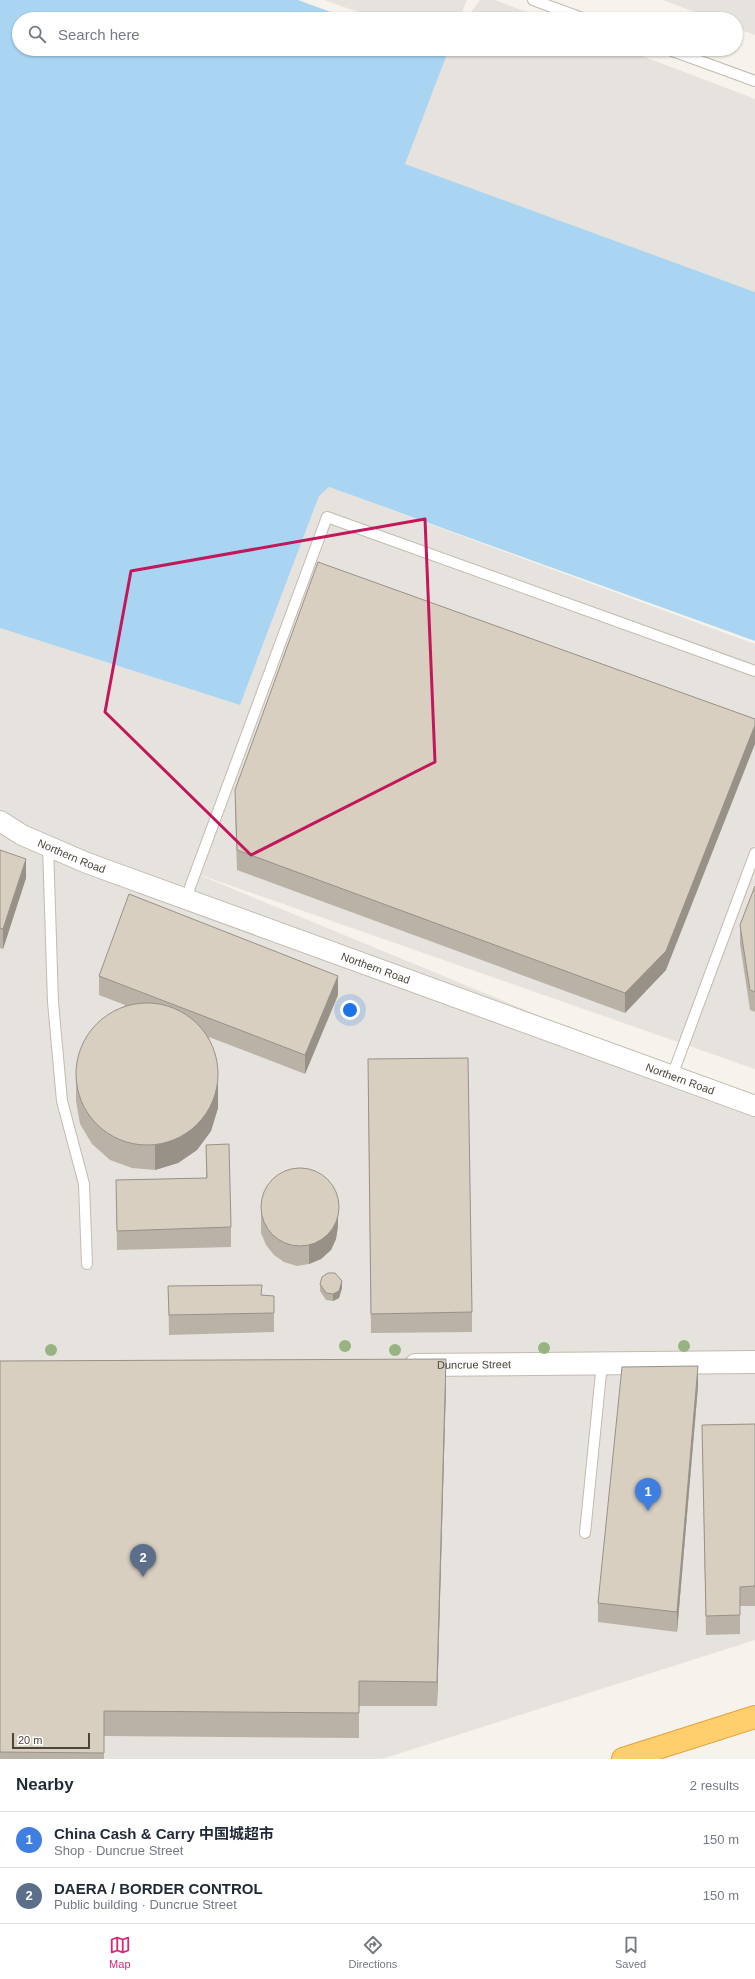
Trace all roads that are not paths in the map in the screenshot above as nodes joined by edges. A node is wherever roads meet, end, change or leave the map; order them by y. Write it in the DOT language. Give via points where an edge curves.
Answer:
graph roads {
  1 [pos="533,0"];
  2 [pos="566,12"];
  3 [pos="686,56"];
  4 [pos="755,81"];
  5 [pos="755,671"];
  6 [pos="0,821"];
  7 [pos="48,846"];
  8 [pos="755,853"];
  9 [pos="186,898"];
  10 [pos="672,1076"];
  11 [pos="755,1106"];
  12 [pos="87,1264"];
  13 [pos="755,1362"];
  14 [pos="602,1363"];
  15 [pos="394,1365"];
  16 [pos="585,1532"];
  17 [pos="755,1718"];
  18 [pos="623,1759"];
  1 -- 2 [label="lane"];
  3 -- 4 [label="lane"];
  5 -- 9 [label="lane" via="327,517"];
  6 -- 7 [label="street, Northern Road" via="22,835"];
  7 -- 9 [label="street, Northern Road" via="87,863"];
  7 -- 12 [label="lane" via="55,1033 62,1102 84,1184"];
  8 -- 10 [label="lane"];
  9 -- 10 [label="street, Northern Road"];
  10 -- 11 [label="street, Northern Road"];
  13 -- 14 [label="street, Duncrue Street"];
  14 -- 15 [label="street, Duncrue Street"];
  14 -- 16 [label="lane"];
  17 -- 18 [label="highway"];
}
